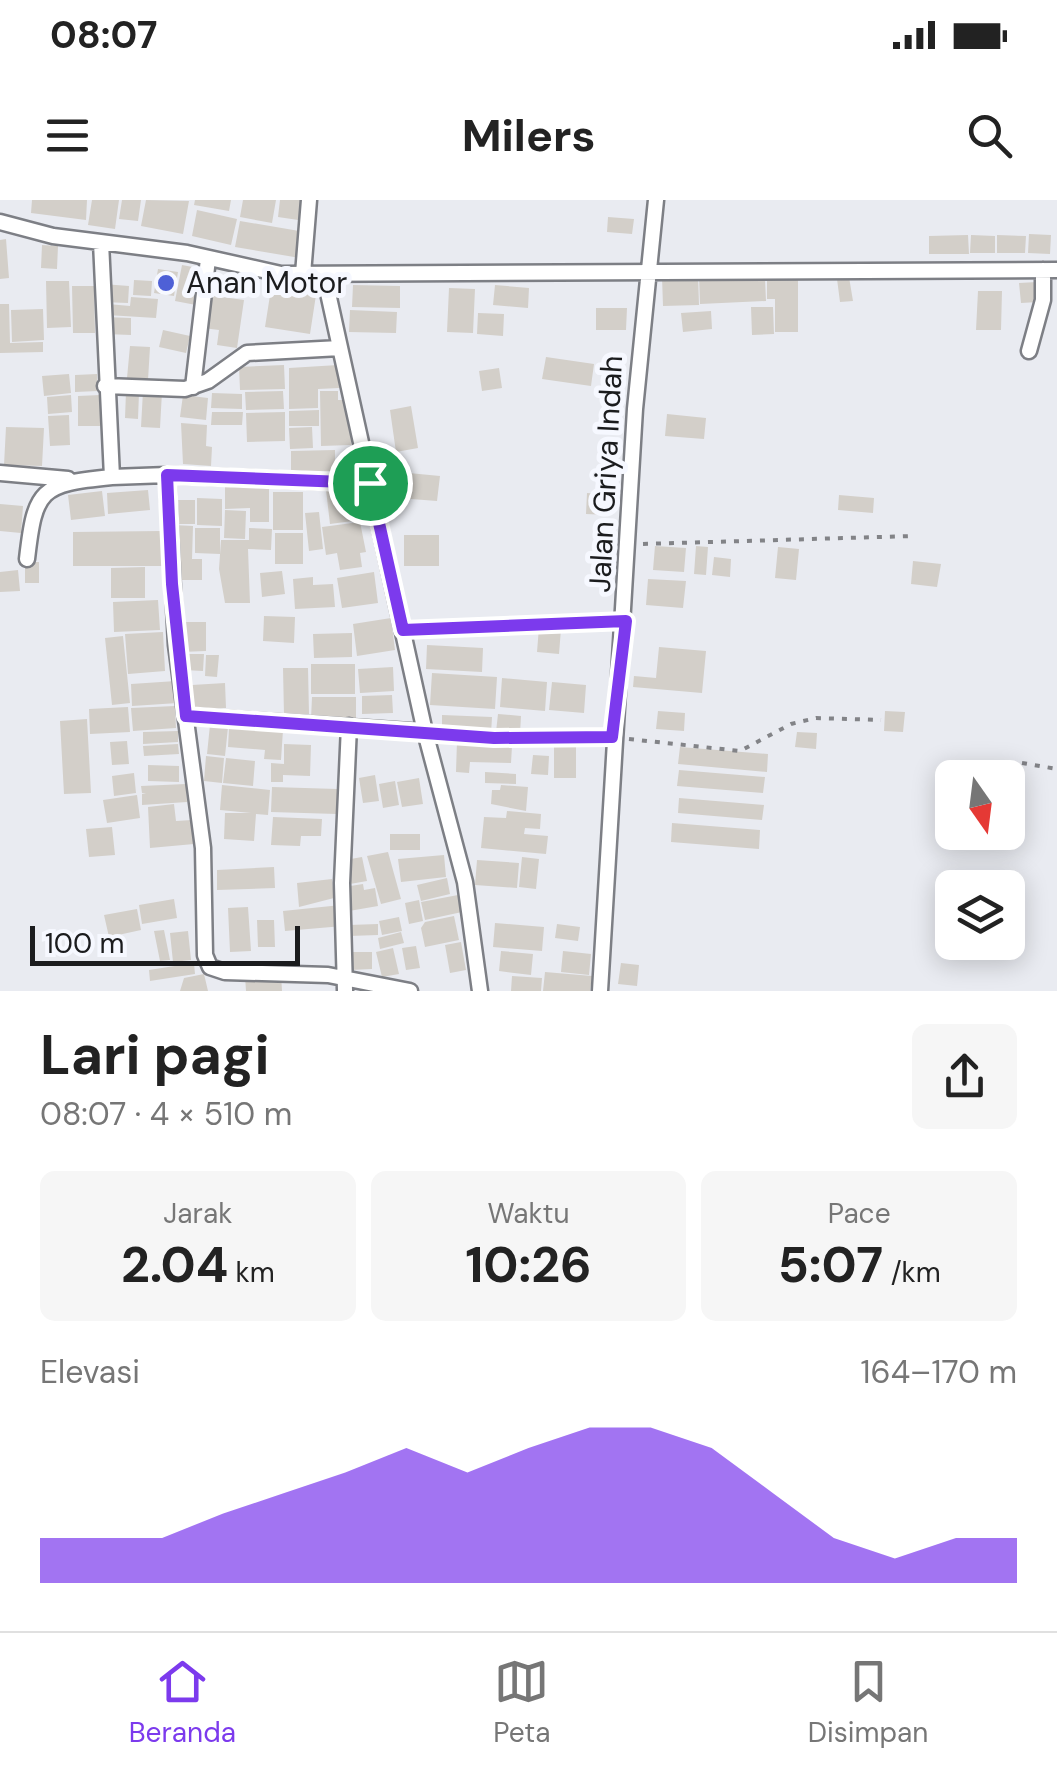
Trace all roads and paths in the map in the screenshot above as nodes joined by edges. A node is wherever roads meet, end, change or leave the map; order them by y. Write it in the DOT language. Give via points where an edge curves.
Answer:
graph roads {
  1 [pos="309,200"];
  2 [pos="656,200"];
  3 [pos="0,222"];
  4 [pos="101,242"];
  5 [pos="208,258"];
  6 [pos="1050,270"];
  7 [pos="648,272"];
  8 [pos="303,274"];
  9 [pos="324,275"];
  10 [pos="340,348"];
  11 [pos="1029,351"];
  12 [pos="104,386"];
  13 [pos="192,388"];
  14 [pos="0,473"];
  15 [pos="167,475"];
  16 [pos="112,477"];
  17 [pos="79,480"];
  18 [pos="370,483"];
  19 [pos="913,536"];
  20 [pos="626,544"];
  21 [pos="28,560"];
  22 [pos="626,621"];
  23 [pos="403,630"];
  24 [pos="186,716"];
  25 [pos="880,720"];
  26 [pos="349,726"];
  27 [pos="425,732"];
  28 [pos="612,737"];
  29 [pos="1025,764"];
  30 [pos="1057,769"];
  31 [pos="345,986"];
  32 [pos="410,991"];
  33 [pos="480,991"];
  34 [pos="600,991"];
  1 -- 8 [label="street"];
  2 -- 7 [label="street, Jalan Griya Indah"];
  3 -- 4 [label="street"];
  4 -- 5 [label="street"];
  4 -- 12 [label="street"];
  5 -- 8 [label="street"];
  5 -- 13 [label="street"];
  6 -- 7 [label="street"];
  6 -- 11 [label="street"];
  7 -- 9 [label="street"];
  7 -- 20 [label="street, Jalan Griya Indah"];
  8 -- 9 [label="street"];
  9 -- 10 [label="street"];
  10 -- 13 [label="street" via="247,353"];
  10 -- 18 [label="street"];
  12 -- 13 [label="street"];
  12 -- 16 [label="street"];
  14 -- 17 [label="street"];
  15 -- 16 [label="street"];
  15 -- 18 [label="street"];
  15 -- 24 [label="street"];
  16 -- 17 [label="street"];
  17 -- 21 [label="street" via="55,487 32,510"];
  18 -- 23 [label="street"];
  19 -- 20 [label="path"];
  20 -- 22 [label="street, Jalan Griya Indah"];
  22 -- 23 [label="lane"];
  22 -- 28 [label="street, Jalan Griya Indah"];
  23 -- 27 [label="street"];
  24 -- 26 [label="street"];
  24 -- 31 [label="street" via="210,967 328,975"];
  25 -- 28 [label="path" via="816,718 740,751"];
  26 -- 27 [label="street"];
  26 -- 31 [label="street"];
  27 -- 28 [label="path"];
  27 -- 33 [label="street" via="466,882"];
  28 -- 34 [label="street, Jalan Griya Indah"];
  29 -- 30 [label="path"];
  31 -- 32 [label="street"];
}
